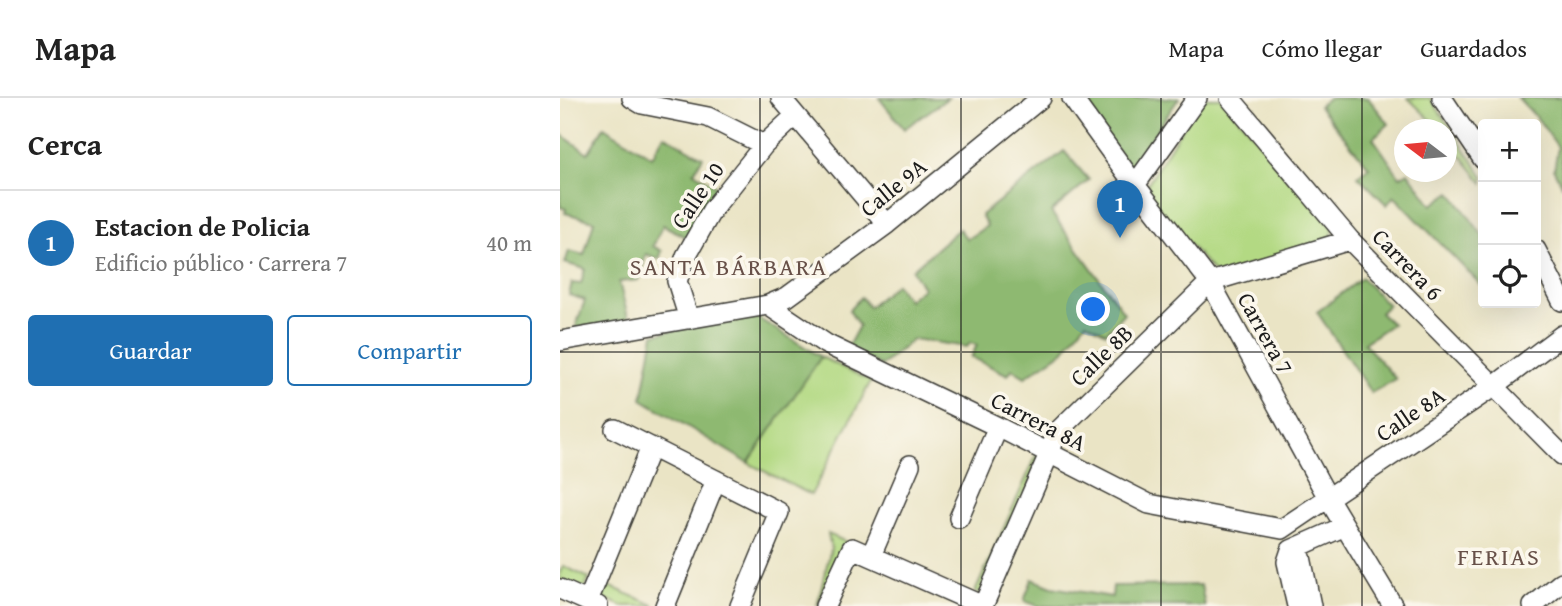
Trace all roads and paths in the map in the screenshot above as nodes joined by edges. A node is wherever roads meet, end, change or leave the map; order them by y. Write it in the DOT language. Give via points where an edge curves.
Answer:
graph roads {
  1 [pos="632,98"];
  2 [pos="781,98"];
  3 [pos="1041,98"];
  4 [pos="1072,98"];
  5 [pos="1185,98"];
  6 [pos="1197,98"];
  7 [pos="1230,98"];
  8 [pos="1442,98"];
  9 [pos="795,116"];
  10 [pos="764,145"];
  11 [pos="1478,152"];
  12 [pos="1132,181"];
  13 [pos="887,225"];
  14 [pos="1350,240"];
  15 [pos="1541,260"];
  16 [pos="1210,282"];
  17 [pos="1562,301"];
  18 [pos="768,305"];
  19 [pos="689,318"];
  20 [pos="1562,335"];
  21 [pos="565,337"];
  22 [pos="1493,387"];
  23 [pos="998,427"];
  24 [pos="615,429"];
  25 [pos="651,447"];
  26 [pos="1049,454"];
  27 [pos="1562,455"];
  28 [pos="910,465"];
  29 [pos="716,480"];
  30 [pos="1328,498"];
  31 [pos="959,518"];
  32 [pos="1345,526"];
  33 [pos="1282,529"];
  34 [pos="1291,550"];
  35 [pos="871,556"];
  36 [pos="1562,582"];
  37 [pos="560,589"];
  38 [pos="593,604"];
  39 [pos="665,606"];
  40 [pos="740,606"];
  41 [pos="825,606"];
  42 [pos="983,606"];
  43 [pos="1297,606"];
  44 [pos="1311,606"];
  45 [pos="1393,606"];
  46 [pos="1533,606"];
  1 -- 10 [label="street" via="708,117"];
  2 -- 9 [label="street"];
  3 -- 13 [label="street, Calle 9A"];
  4 -- 12 [label="street, Carrera 7"];
  5 -- 12 [label="street"];
  6 -- 12 [label="street"];
  7 -- 14 [label="street, Carrera 6"];
  8 -- 11 [label="street"];
  9 -- 10 [label="street, Calle 10"];
  9 -- 13 [label="street"];
  10 -- 19 [label="street, Calle 10" via="712,210 686,256 677,281"];
  12 -- 16 [label="street, Carrera 7"];
  13 -- 18 [label="street, Calle 9A"];
  14 -- 16 [label="street, Calle 8B"];
  14 -- 22 [label="street, Carrera 6"];
  15 -- 17 [label="street"];
  16 -- 26 [label="street, Calle 8B" via="1057,432"];
  16 -- 30 [label="street, Carrera 7"];
  18 -- 19 [label="street, Calle 9A"];
  18 -- 23 [label="street, Carrera 8A" via="826,344"];
  19 -- 21 [label="street, Calle 9A"];
  20 -- 22 [label="street, Calle 8A"];
  22 -- 27 [label="street, Carrera 6"];
  22 -- 30 [label="street, Calle 8A"];
  23 -- 26 [label="street, Carrera 8A"];
  23 -- 31 [label="street"];
  24 -- 25 [label="street"];
  25 -- 29 [label="street"];
  25 -- 38 [label="street"];
  26 -- 33 [label="street, Carrera 8A" via="1149,504"];
  26 -- 42 [label="street, Calle 8B"];
  28 -- 35 [label="street"];
  29 -- 39 [label="street"];
  29 -- 40 [label="street" via="779,512"];
  30 -- 32 [label="street, Carrera 7"];
  30 -- 33 [label="street, Calle 8A"];
  32 -- 34 [label="street"];
  32 -- 45 [label="street, Carrera 7"];
  33 -- 34 [label="street"];
  34 -- 43 [label="street" via="1287,562"];
  34 -- 44 [label="street" via="1301,556"];
  35 -- 41 [label="street" via="852,548"];
  35 -- 42 [label="street"];
  36 -- 46 [label="street"];
  37 -- 38 [label="street"];
}
